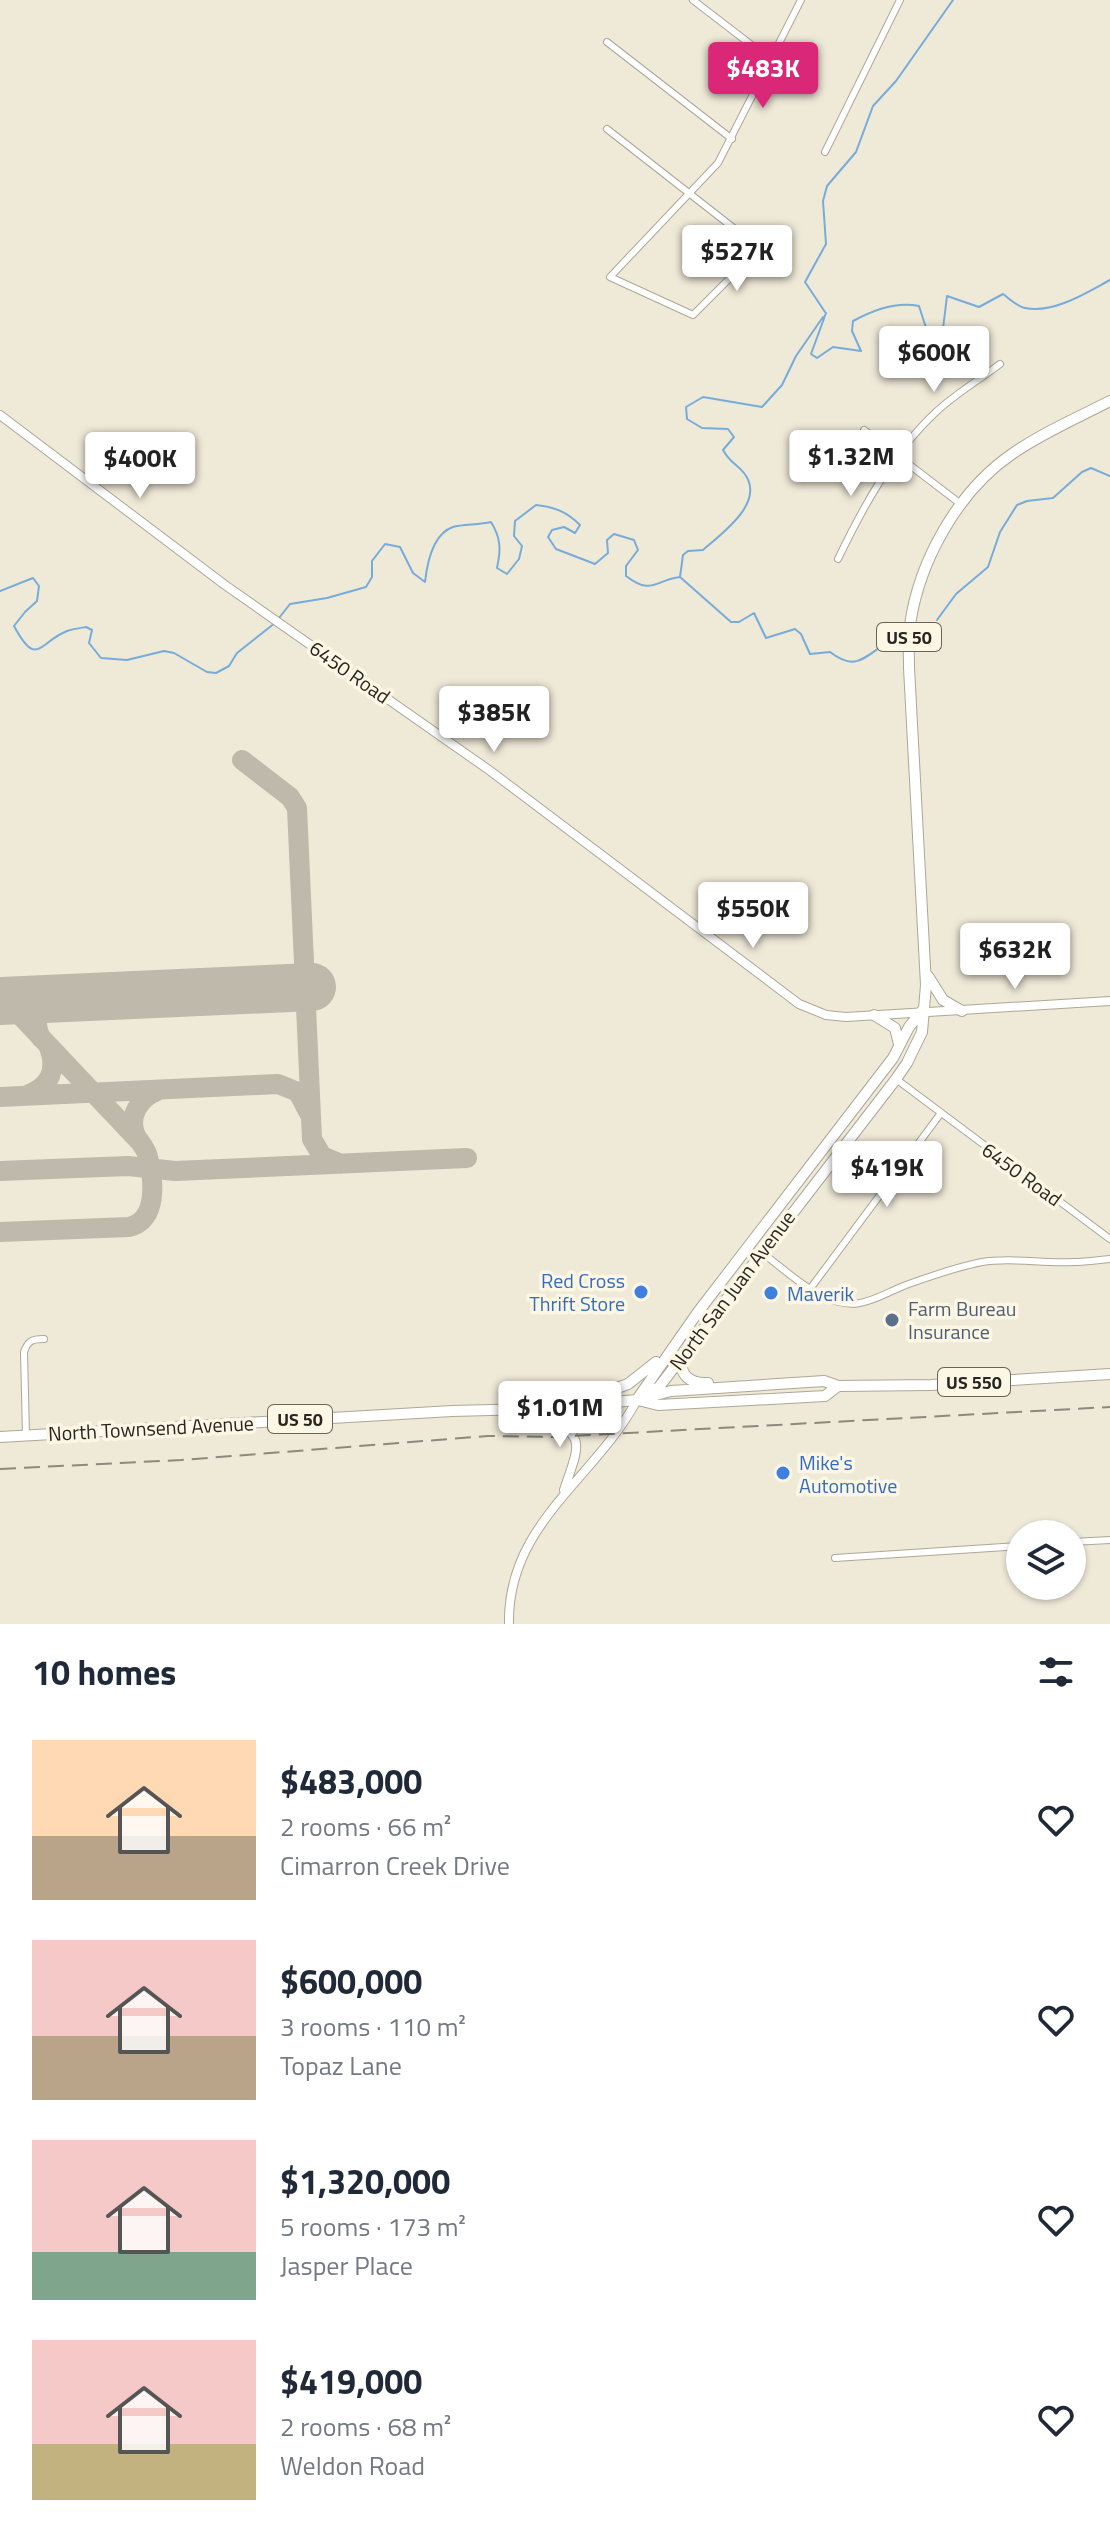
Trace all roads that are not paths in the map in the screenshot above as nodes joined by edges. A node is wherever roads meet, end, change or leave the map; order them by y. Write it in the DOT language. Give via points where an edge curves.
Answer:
graph roads {
  1 [pos="693,0"];
  2 [pos="801,0"];
  3 [pos="900,0"];
  4 [pos="607,42"];
  5 [pos="771,60"];
  6 [pos="607,129"];
  7 [pos="732,139"];
  8 [pos="825,152"];
  9 [pos="689,194"];
  10 [pos="1000,364"];
  11 [pos="1110,401"];
  12 [pos="0,415"];
  13 [pos="864,430"];
  14 [pos="898,456"];
  15 [pos="962,505"];
  16 [pos="838,559"];
  17 [pos="926,971"];
  18 [pos="1110,1001"];
  19 [pos="922,1011"];
  20 [pos="962,1011"];
  21 [pos="874,1015"];
  22 [pos="897,1051"];
  23 [pos="896,1079"];
  24 [pos="941,1113"];
  25 [pos="1110,1239"];
  26 [pos="761,1252"];
  27 [pos="1110,1259"];
  28 [pos="810,1289"];
  29 [pos="698,1312"];
  30 [pos="44,1339"];
  31 [pos="682,1356"];
  32 [pos="1110,1374"];
  33 [pos="765,1385"];
  34 [pos="838,1386"];
  35 [pos="637,1400"];
  36 [pos="536,1409"];
  37 [pos="26,1435"];
  38 [pos="0,1437"];
  39 [pos="562,1496"];
  40 [pos="1110,1540"];
  41 [pos="1086,1541"];
  42 [pos="1006,1547"];
  43 [pos="835,1558"];
  44 [pos="509,1624"];
  1 -- 5 [label="street"];
  2 -- 5 [label="street"];
  3 -- 8 [label="street"];
  4 -- 7 [label="street"];
  5 -- 7 [label="street"];
  6 -- 9 [label="street"];
  7 -- 9 [label="street"];
  9 -- 9 [label="street" via="610,277 693,315 756,249"];
  10 -- 14 [label="street" via="936,412"];
  11 -- 15 [label="highway, North San Juan Avenue / US 50" via="1008,456"];
  12 -- 21 [label="street, 6450 Road" via="225,585 489,770 783,993 817,1013"];
  13 -- 14 [label="street"];
  14 -- 15 [label="street"];
  14 -- 16 [label="street" via="863,506"];
  15 -- 17 [label="highway, North San Juan Avenue / US 50" via="930,558 909,630"];
  17 -- 19 [label="highway, North San Juan Avenue / US 50"];
  17 -- 20 [label="highway" via="940,997"];
  18 -- 20 [label="street"];
  19 -- 20 [label="street"];
  19 -- 21 [label="street"];
  19 -- 22 [label="highway, North San Juan Avenue / US 50"];
  19 -- 23 [label="highway, North San Juan Avenue / US 50" via="922,1032"];
  21 -- 22 [label="highway" via="895,1028"];
  22 -- 29 [label="highway, North San Juan Avenue / US 50"];
  23 -- 24 [label="street, 6450 Road"];
  23 -- 26 [label="highway, North San Juan Avenue / US 50"];
  24 -- 25 [label="street, 6450 Road"];
  24 -- 28 [label="street"];
  26 -- 28 [label="street"];
  26 -- 31 [label="highway, North San Juan Avenue / US 50"];
  27 -- 28 [label="street" via="986,1262 860,1304"];
  29 -- 35 [label="highway, North San Juan Avenue / US 50"];
  29 -- 36 [label="highway, US 50" via="641,1376 617,1388 558,1391"];
  30 -- 37 [label="street" via="32,1339 24,1352"];
  31 -- 33 [label="highway" via="682,1372 698,1384 754,1380"];
  31 -- 35 [label="highway, North San Juan Avenue / US 50" via="659,1387"];
  32 -- 34 [label="highway, North Townsend Avenue / US 550"];
  33 -- 34 [label="highway, North Townsend Avenue / US 550" via="824,1381"];
  33 -- 35 [label="highway, North Townsend Avenue / US 550" via="671,1391"];
  34 -- 35 [label="highway, North Townsend Avenue / US 550" via="825,1396 658,1405"];
  35 -- 36 [label="highway, North Townsend Avenue / US 50"];
  35 -- 39 [label="street"];
  36 -- 37 [label="highway, North Townsend Avenue / US 50"];
  36 -- 39 [label="street" via="574,1436 576,1458"];
  37 -- 38 [label="highway, North Townsend Avenue / US 50"];
  39 -- 44 [label="street" via="522,1554"];
  40 -- 41 [label="street"];
  42 -- 43 [label="street"];
}
